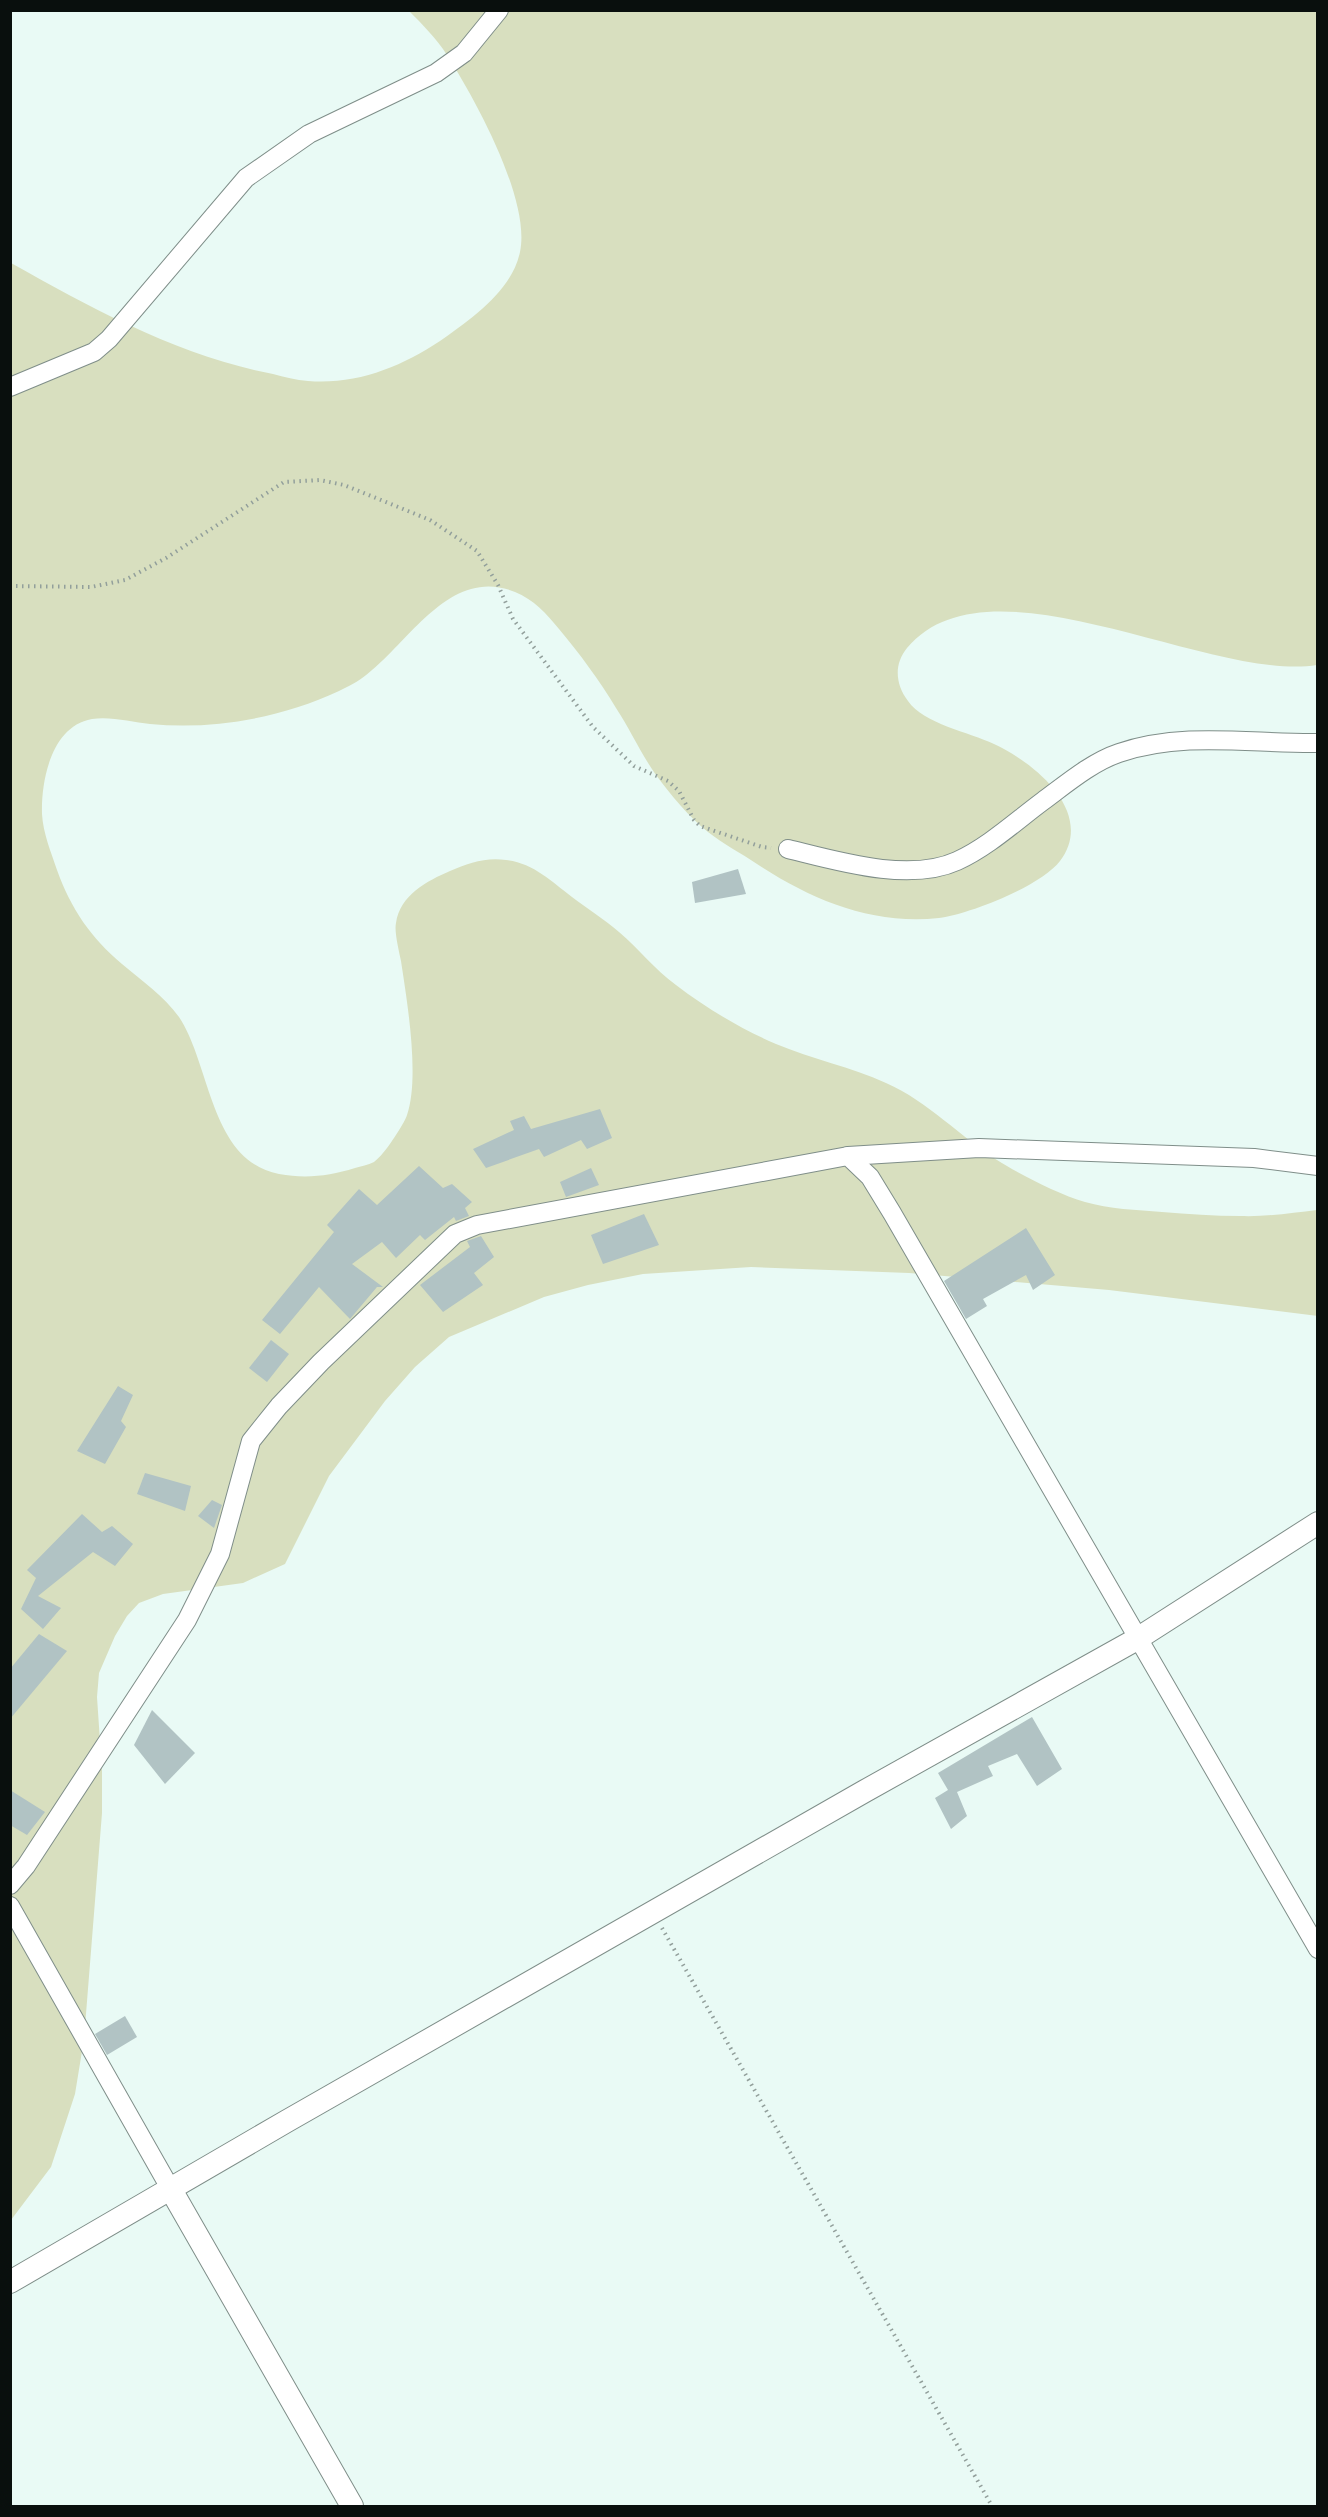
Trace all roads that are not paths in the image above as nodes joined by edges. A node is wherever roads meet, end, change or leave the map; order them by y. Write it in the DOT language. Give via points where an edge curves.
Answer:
graph roads {
  1 [pos="499,10"];
  2 [pos="10,387"];
  3 [pos="1317,743"];
  4 [pos="788,849"];
  5 [pos="848,1156"];
  6 [pos="1317,1166"];
  7 [pos="1317,1523"];
  8 [pos="1137,1639"];
  9 [pos="10,1885"];
  10 [pos="10,1906"];
  11 [pos="1317,1949"];
  12 [pos="170,2188"];
  13 [pos="10,2282"];
  14 [pos="352,2506"];
  1 -- 2 [label="street" via="464,53 436,73 309,134 246,178 94,352"];
  3 -- 4 [label="street" via="1216,739 1165,742 1117,753 958,861 940,867 888,869"];
  5 -- 6 [label="street" via="980,1148 1254,1158"];
  5 -- 8 [label="street" via="870,1177"];
  5 -- 9 [label="street" via="477,1225 455,1234 321,1362 251,1441 220,1554 187,1620"];
  7 -- 8 [label="street"];
  8 -- 11 [label="street"];
  8 -- 12 [label="street"];
  10 -- 12 [label="street"];
  12 -- 13 [label="street"];
  12 -- 14 [label="street"];
}
